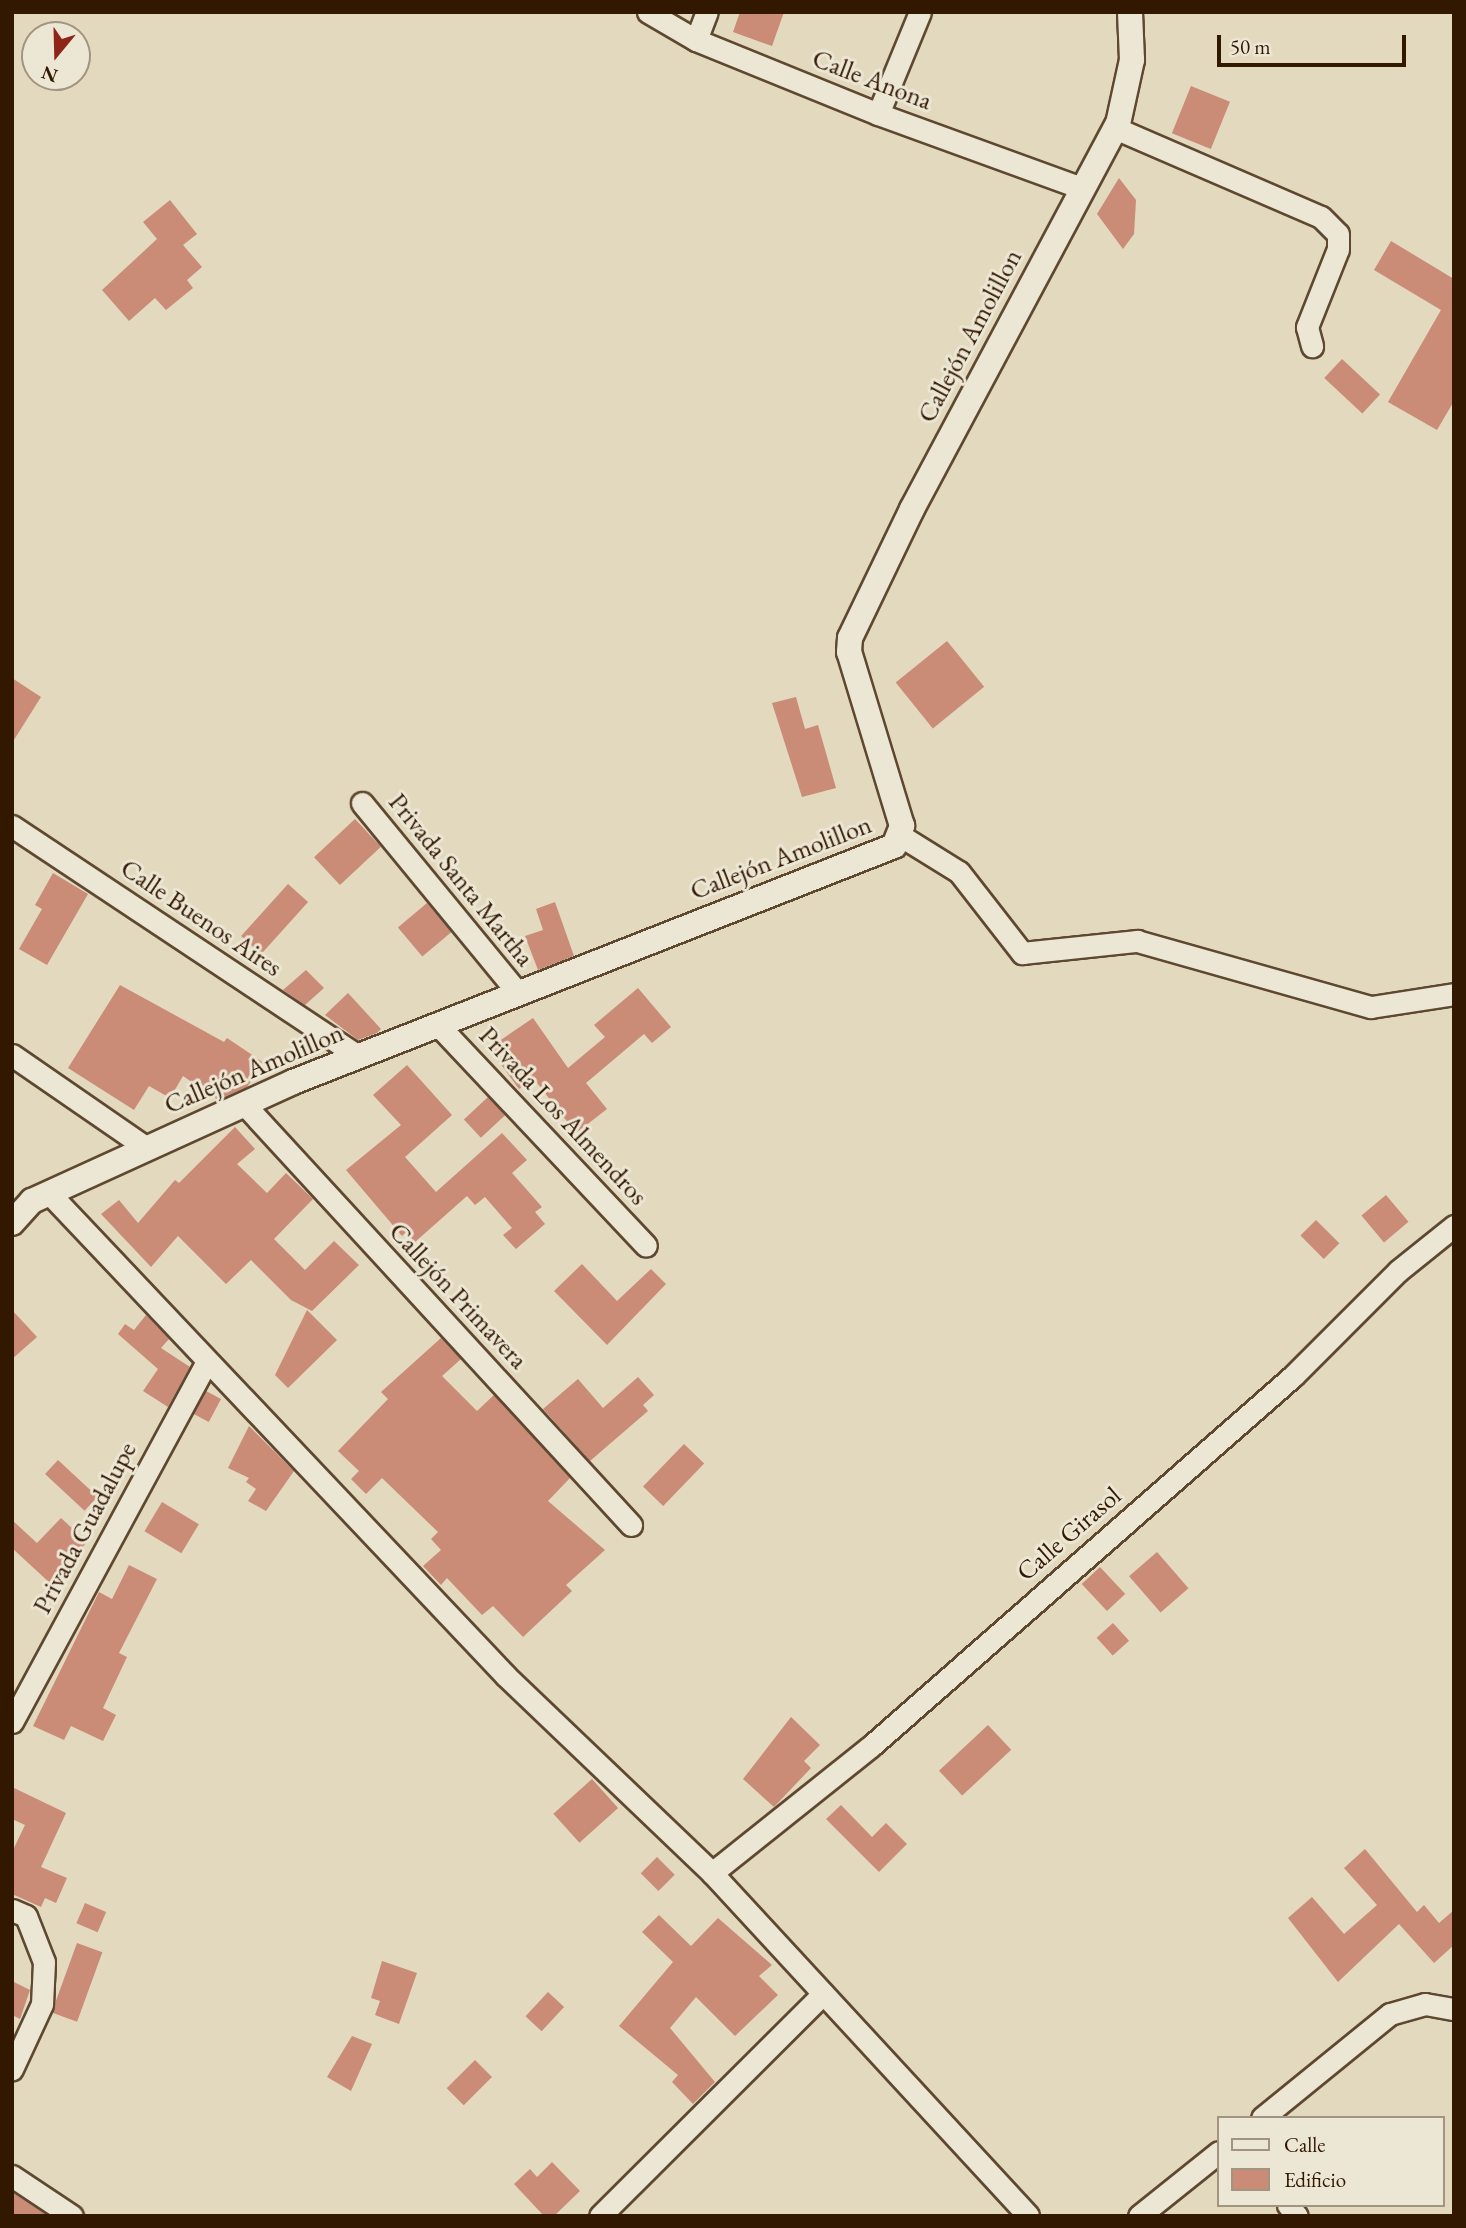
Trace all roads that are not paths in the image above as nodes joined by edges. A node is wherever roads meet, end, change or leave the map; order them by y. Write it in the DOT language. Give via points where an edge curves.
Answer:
graph roads {
  1 [pos="648,12"];
  2 [pos="707,12"];
  3 [pos="920,12"];
  4 [pos="1130,12"];
  5 [pos="696,40"];
  6 [pos="878,114"];
  7 [pos="1115,128"];
  8 [pos="1081,188"];
  9 [pos="1312,346"];
  10 [pos="362,803"];
  11 [pos="12,826"];
  12 [pos="901,836"];
  13 [pos="517,992"];
  14 [pos="1454,994"];
  15 [pos="438,1025"];
  16 [pos="12,1055"];
  17 [pos="358,1056"];
  18 [pos="244,1104"];
  19 [pos="147,1148"];
  20 [pos="49,1192"];
  21 [pos="12,1223"];
  22 [pos="1454,1226"];
  23 [pos="646,1246"];
  24 [pos="207,1362"];
  25 [pos="631,1525"];
  26 [pos="12,1722"];
  27 [pos="712,1873"];
  28 [pos="12,1910"];
  29 [pos="823,1994"];
  30 [pos="1454,2009"];
  31 [pos="12,2069"];
  32 [pos="1264,2116"];
  33 [pos="1218,2153"];
  34 [pos="12,2176"];
  35 [pos="1141,2215"];
  36 [pos="72,2216"];
  37 [pos="600,2216"];
  38 [pos="1028,2216"];
  1 -- 5 [label="street, Calle Anona"];
  2 -- 5 [label="street"];
  3 -- 6 [label="street"];
  4 -- 7 [label="street, Callejón Amolillon" via="1132,60"];
  5 -- 6 [label="street, Calle Anona"];
  6 -- 8 [label="street, Calle Anona"];
  7 -- 8 [label="street, Callejón Amolillon"];
  7 -- 9 [label="street" via="1321,217 1338,234 1338,249 1305,334"];
  8 -- 12 [label="street, Callejón Amolillon" via="850,638 849,652"];
  10 -- 13 [label="street, Privada Santa Martha"];
  11 -- 17 [label="street, Calle Buenos Aires"];
  12 -- 13 [label="street, Callejón Amolillon" via="894,846"];
  12 -- 14 [label="street" via="959,872 1022,953 1137,941 1371,1007"];
  13 -- 15 [label="street, Callejón Amolillon"];
  15 -- 17 [label="street, Callejón Amolillon"];
  15 -- 23 [label="street, Privada Los Almendros"];
  16 -- 19 [label="street"];
  17 -- 18 [label="street, Callejón Amolillon"];
  18 -- 19 [label="street, Callejón Amolillon"];
  18 -- 25 [label="street, Callejón Primavera"];
  19 -- 20 [label="street, Callejón Amolillon"];
  20 -- 21 [label="street, Callejón Amolillon" via="32,1201"];
  20 -- 24 [label="street" via="148,1291"];
  22 -- 27 [label="street, Calle Girasol" via="1398,1271 1293,1376 871,1746"];
  24 -- 26 [label="street, Privada Guadalupe"];
  24 -- 27 [label="street" via="506,1676"];
  27 -- 29 [label="street"];
  28 -- 31 [label="street" via="26,1916 44,1962 41,2004"];
  29 -- 37 [label="street"];
  29 -- 38 [label="street"];
  30 -- 32 [label="street" via="1424,2004 1391,2014"];
  33 -- 35 [label="street"];
  34 -- 36 [label="street"];
}
